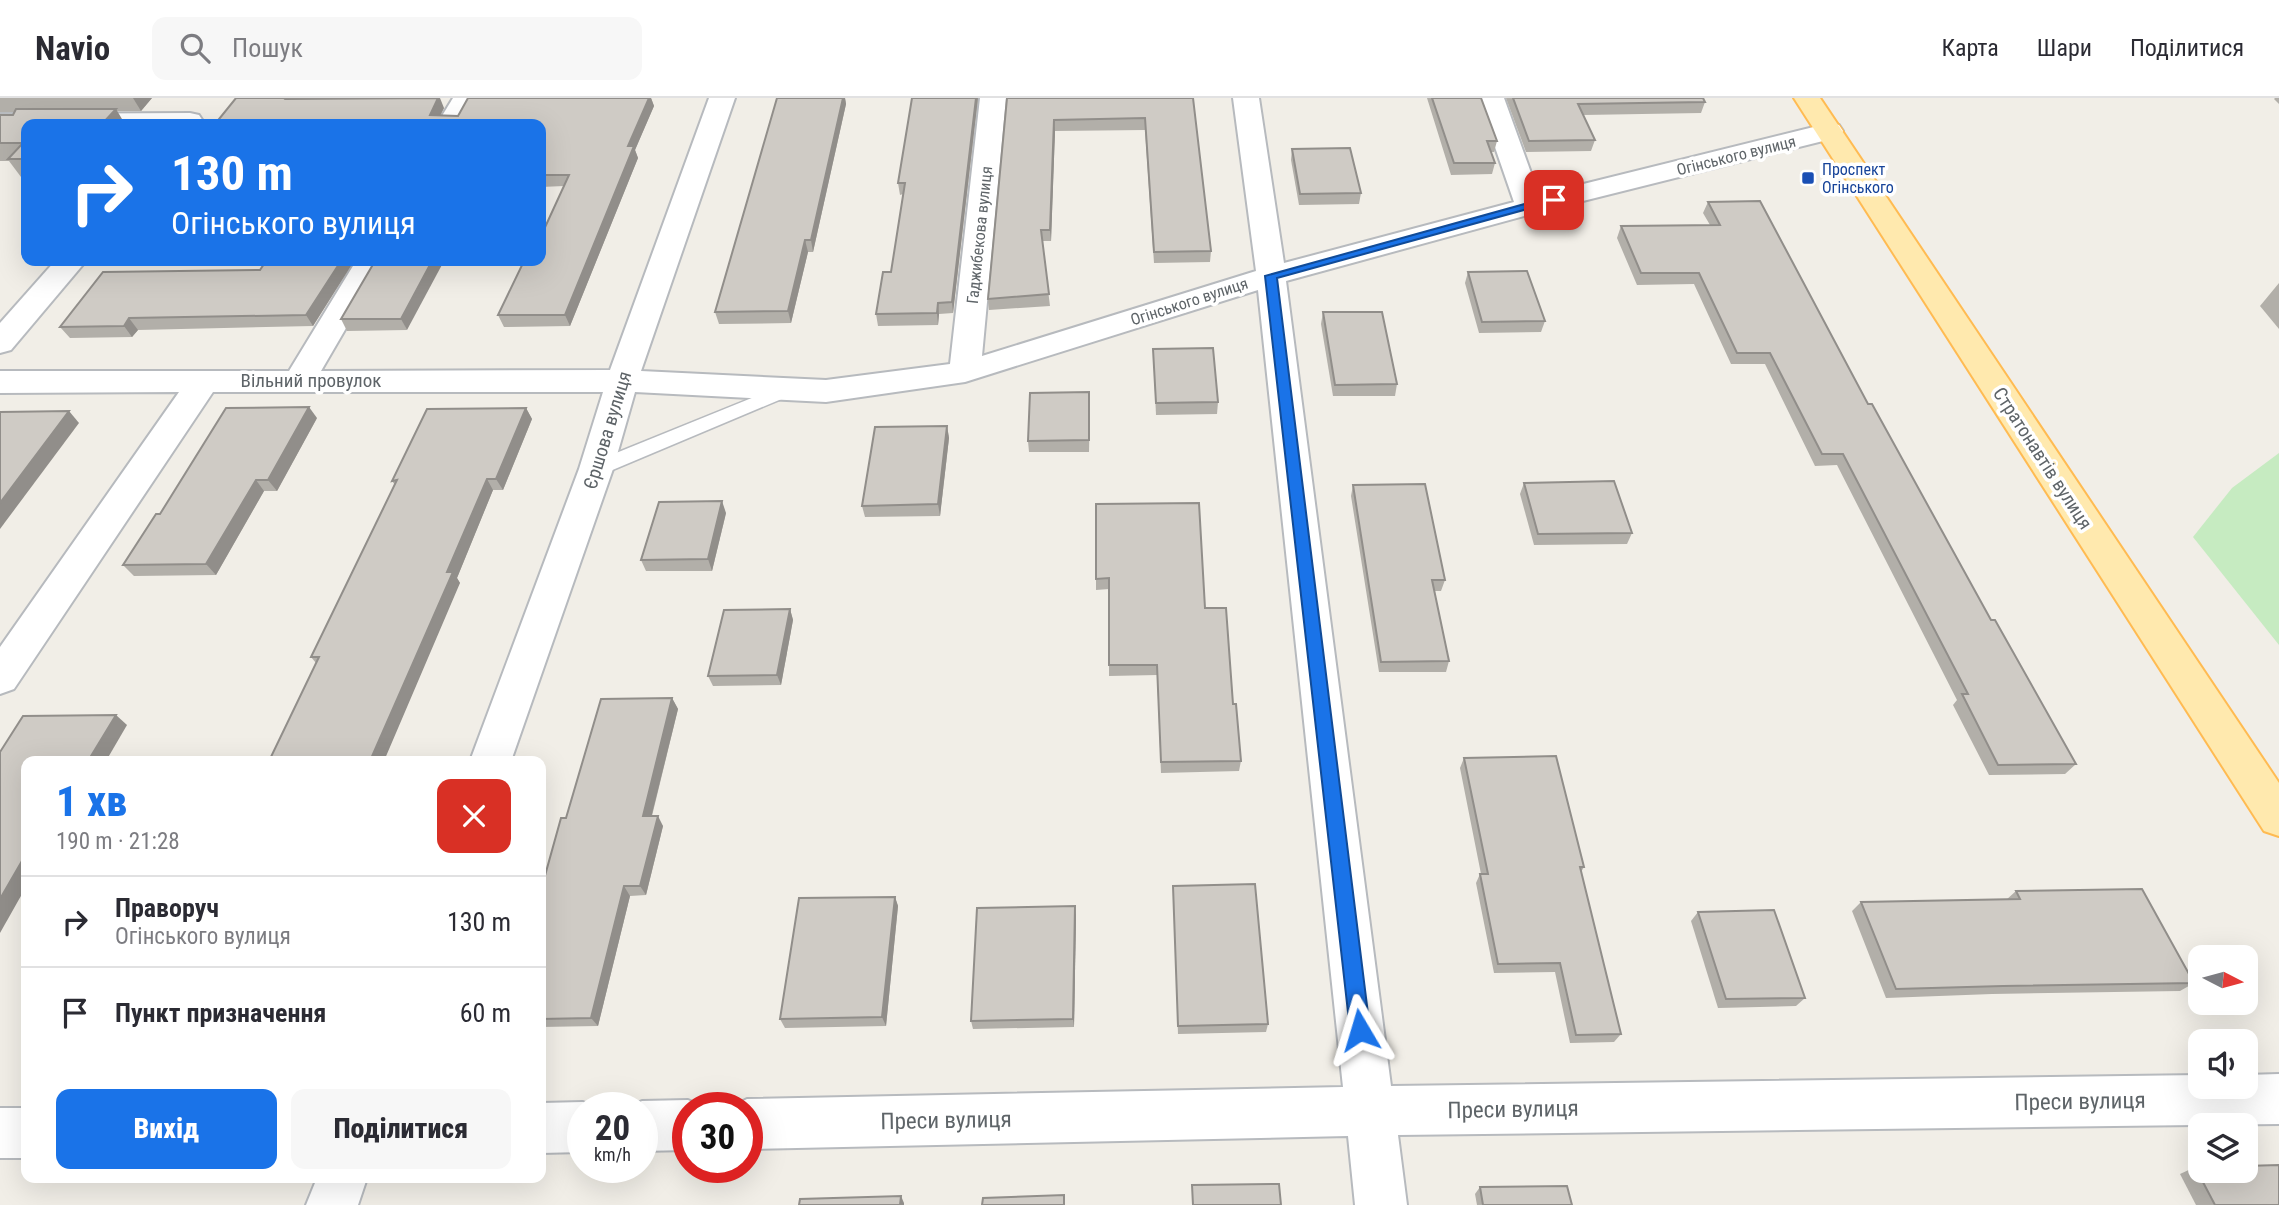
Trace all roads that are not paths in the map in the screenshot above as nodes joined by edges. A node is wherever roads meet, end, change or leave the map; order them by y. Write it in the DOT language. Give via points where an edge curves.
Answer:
graph roads {
  1 [pos="466,98"];
  2 [pos="722,98"];
  3 [pos="993,98"];
  4 [pos="1246,98"];
  5 [pos="1490,98"];
  6 [pos="1807,98"];
  7 [pos="193,117"];
  8 [pos="116,119"];
  9 [pos="453,119"];
  10 [pos="21,121"];
  11 [pos="0,122"];
  12 [pos="1830,131"];
  13 [pos="1529,206"];
  14 [pos="67,266"];
  15 [pos="367,266"];
  16 [pos="1271,276"];
  17 [pos="0,343"];
  18 [pos="965,372"];
  19 [pos="300,380"];
  20 [pos="204,381"];
  21 [pos="622,381"];
  22 [pos="0,382"];
  23 [pos="784,391"];
  24 [pos="596,469"];
  25 [pos="0,678"];
  26 [pos="493,756"];
  27 [pos="2279,818"];
  28 [pos="2279,1099"];
  29 [pos="1369,1111"];
  30 [pos="763,1124"];
  31 [pos="567,1127"];
  32 [pos="546,1128"];
  33 [pos="0,1133"];
  34 [pos="21,1133"];
  35 [pos="340,1183"];
  36 [pos="332,1205"];
  37 [pos="1381,1205"];
  1 -- 9 [label="street"];
  2 -- 21 [label="street, Єршова вулиця"];
  3 -- 18 [label="street, Гаджибекова вулиця"];
  4 -- 16 [label="street"];
  5 -- 13 [label="street"];
  6 -- 12 [label="main road, Стратонавтів вулиця"];
  7 -- 8 [label="street"];
  10 -- 11 [label="street"];
  12 -- 13 [label="street, Огінського вулиця"];
  12 -- 27 [label="main road, Стратонавтів вулиця"];
  13 -- 16 [label="street, Огінського вулиця"];
  14 -- 17 [label="street"];
  15 -- 19 [label="street"];
  16 -- 18 [label="street, Огінського вулиця"];
  16 -- 29 [label="street"];
  18 -- 23 [label="street, Огінського вулиця" via="826,391"];
  19 -- 20 [label="street, Вільний провулок"];
  19 -- 21 [label="street, Вільний провулок"];
  20 -- 22 [label="street, Вільний провулок"];
  20 -- 25 [label="street"];
  21 -- 23 [label="street, Огінського вулиця"];
  21 -- 24 [label="street, Єршова вулиця"];
  23 -- 24 [label="lane"];
  24 -- 26 [label="street, Єршова вулиця"];
  28 -- 29 [label="street, Преси вулиця"];
  29 -- 30 [label="street, Преси вулиця"];
  29 -- 37 [label="street"];
  31 -- 32 [label="street"];
  33 -- 34 [label="street"];
  35 -- 36 [label="street"];
}
